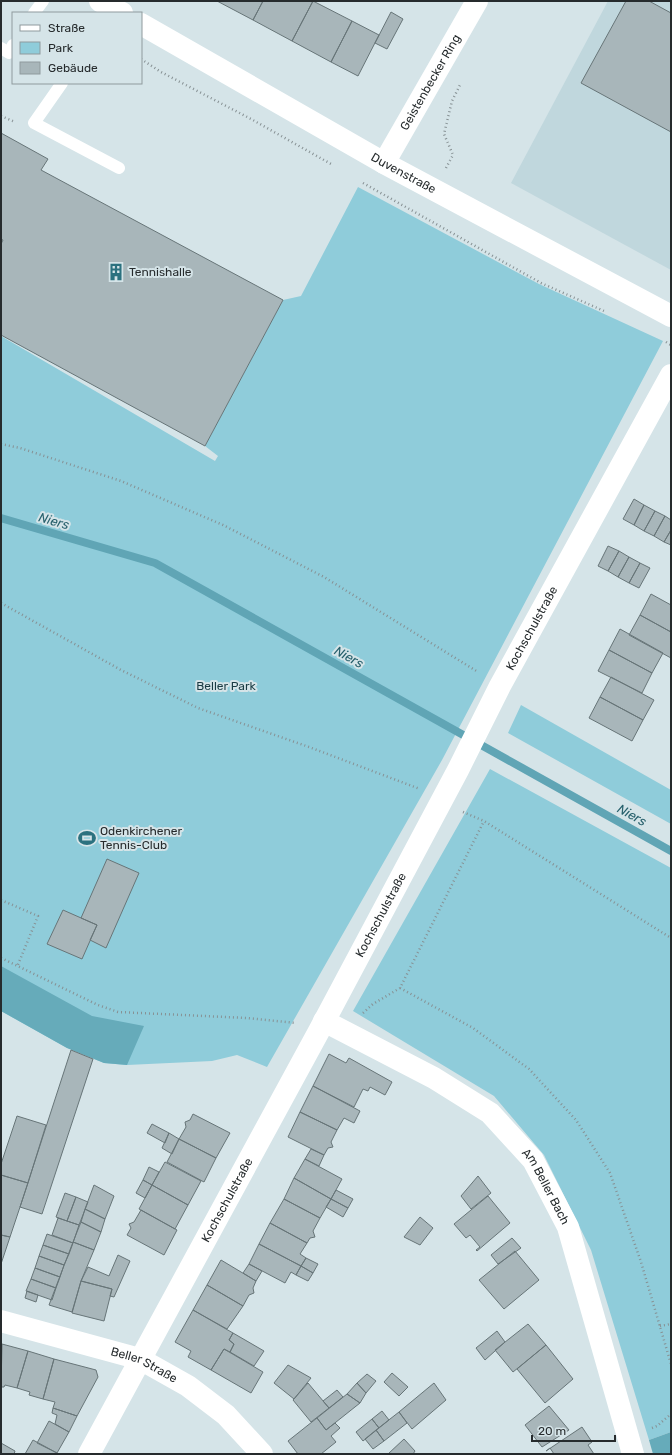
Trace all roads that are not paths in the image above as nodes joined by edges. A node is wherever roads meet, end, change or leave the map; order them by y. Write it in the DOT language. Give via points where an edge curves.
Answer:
graph roads {
  1 [pos="43,1"];
  2 [pos="477,1"];
  3 [pos="35,12"];
  4 [pos="142,25"];
  5 [pos="12,47"];
  6 [pos="1,48"];
  7 [pos="61,84"];
  8 [pos="384,163"];
  9 [pos="118,168"];
  10 [pos="671,316"];
  11 [pos="671,375"];
  12 [pos="321,1026"];
  13 [pos="1,1321"];
  14 [pos="140,1359"];
  15 [pos="89,1454"];
  16 [pos="262,1454"];
  17 [pos="633,1454"];
  1 -- 3 [label="lane"];
  2 -- 8 [label="street, Geistenbecker Ring"];
  4 -- 8 [label="street, Duvenstraße"];
  5 -- 6 [label="lane" via="9,52"];
  7 -- 9 [label="lane" via="34,123"];
  8 -- 10 [label="street, Duvenstraße"];
  11 -- 12 [label="street, Kochschulstraße" via="500,686"];
  12 -- 14 [label="street, Kochschulstraße"];
  12 -- 17 [label="street, Am Beller Bach" via="344,1031 434,1078 490,1113 533,1160 568,1227"];
  13 -- 14 [label="street, Beller Straße"];
  14 -- 15 [label="street, Kochschulstraße"];
  14 -- 16 [label="street, Beller Straße" via="188,1386 226,1416"];
}
